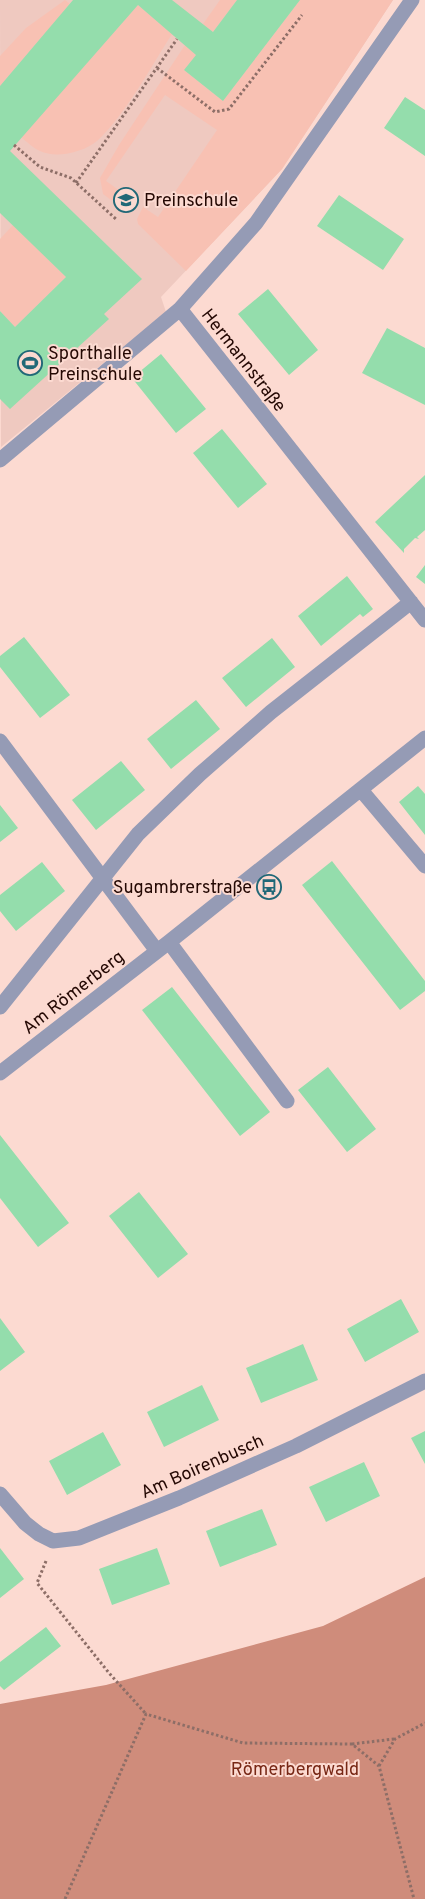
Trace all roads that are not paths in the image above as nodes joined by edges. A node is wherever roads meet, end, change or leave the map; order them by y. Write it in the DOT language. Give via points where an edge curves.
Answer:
graph roads {
  1 [pos="412,0"];
  2 [pos="180,309"];
  3 [pos="0,460"];
  4 [pos="410,602"];
  5 [pos="425,620"];
  6 [pos="425,738"];
  7 [pos="0,741"];
  8 [pos="361,790"];
  9 [pos="425,866"];
  10 [pos="103,877"];
  11 [pos="163,947"];
  12 [pos="0,1007"];
  13 [pos="0,1072"];
  14 [pos="287,1101"];
  15 [pos="425,1381"];
  16 [pos="0,1494"];
  1 -- 2 [label="street, Hermannstraße" via="256,223"];
  2 -- 3 [label="street"];
  2 -- 4 [label="street, Hermannstraße"];
  4 -- 5 [label="street, Hermannstraße"];
  4 -- 10 [label="street" via="271,712 200,774 138,834"];
  6 -- 8 [label="street, Am Römerberg"];
  7 -- 10 [label="street"];
  8 -- 9 [label="street"];
  8 -- 11 [label="street, Am Römerberg"];
  10 -- 11 [label="street"];
  10 -- 12 [label="street"];
  11 -- 13 [label="street, Am Römerberg"];
  11 -- 14 [label="street"];
  15 -- 16 [label="street, Am Boirenbusch" via="296,1446 80,1538 54,1541 39,1534"];
}
